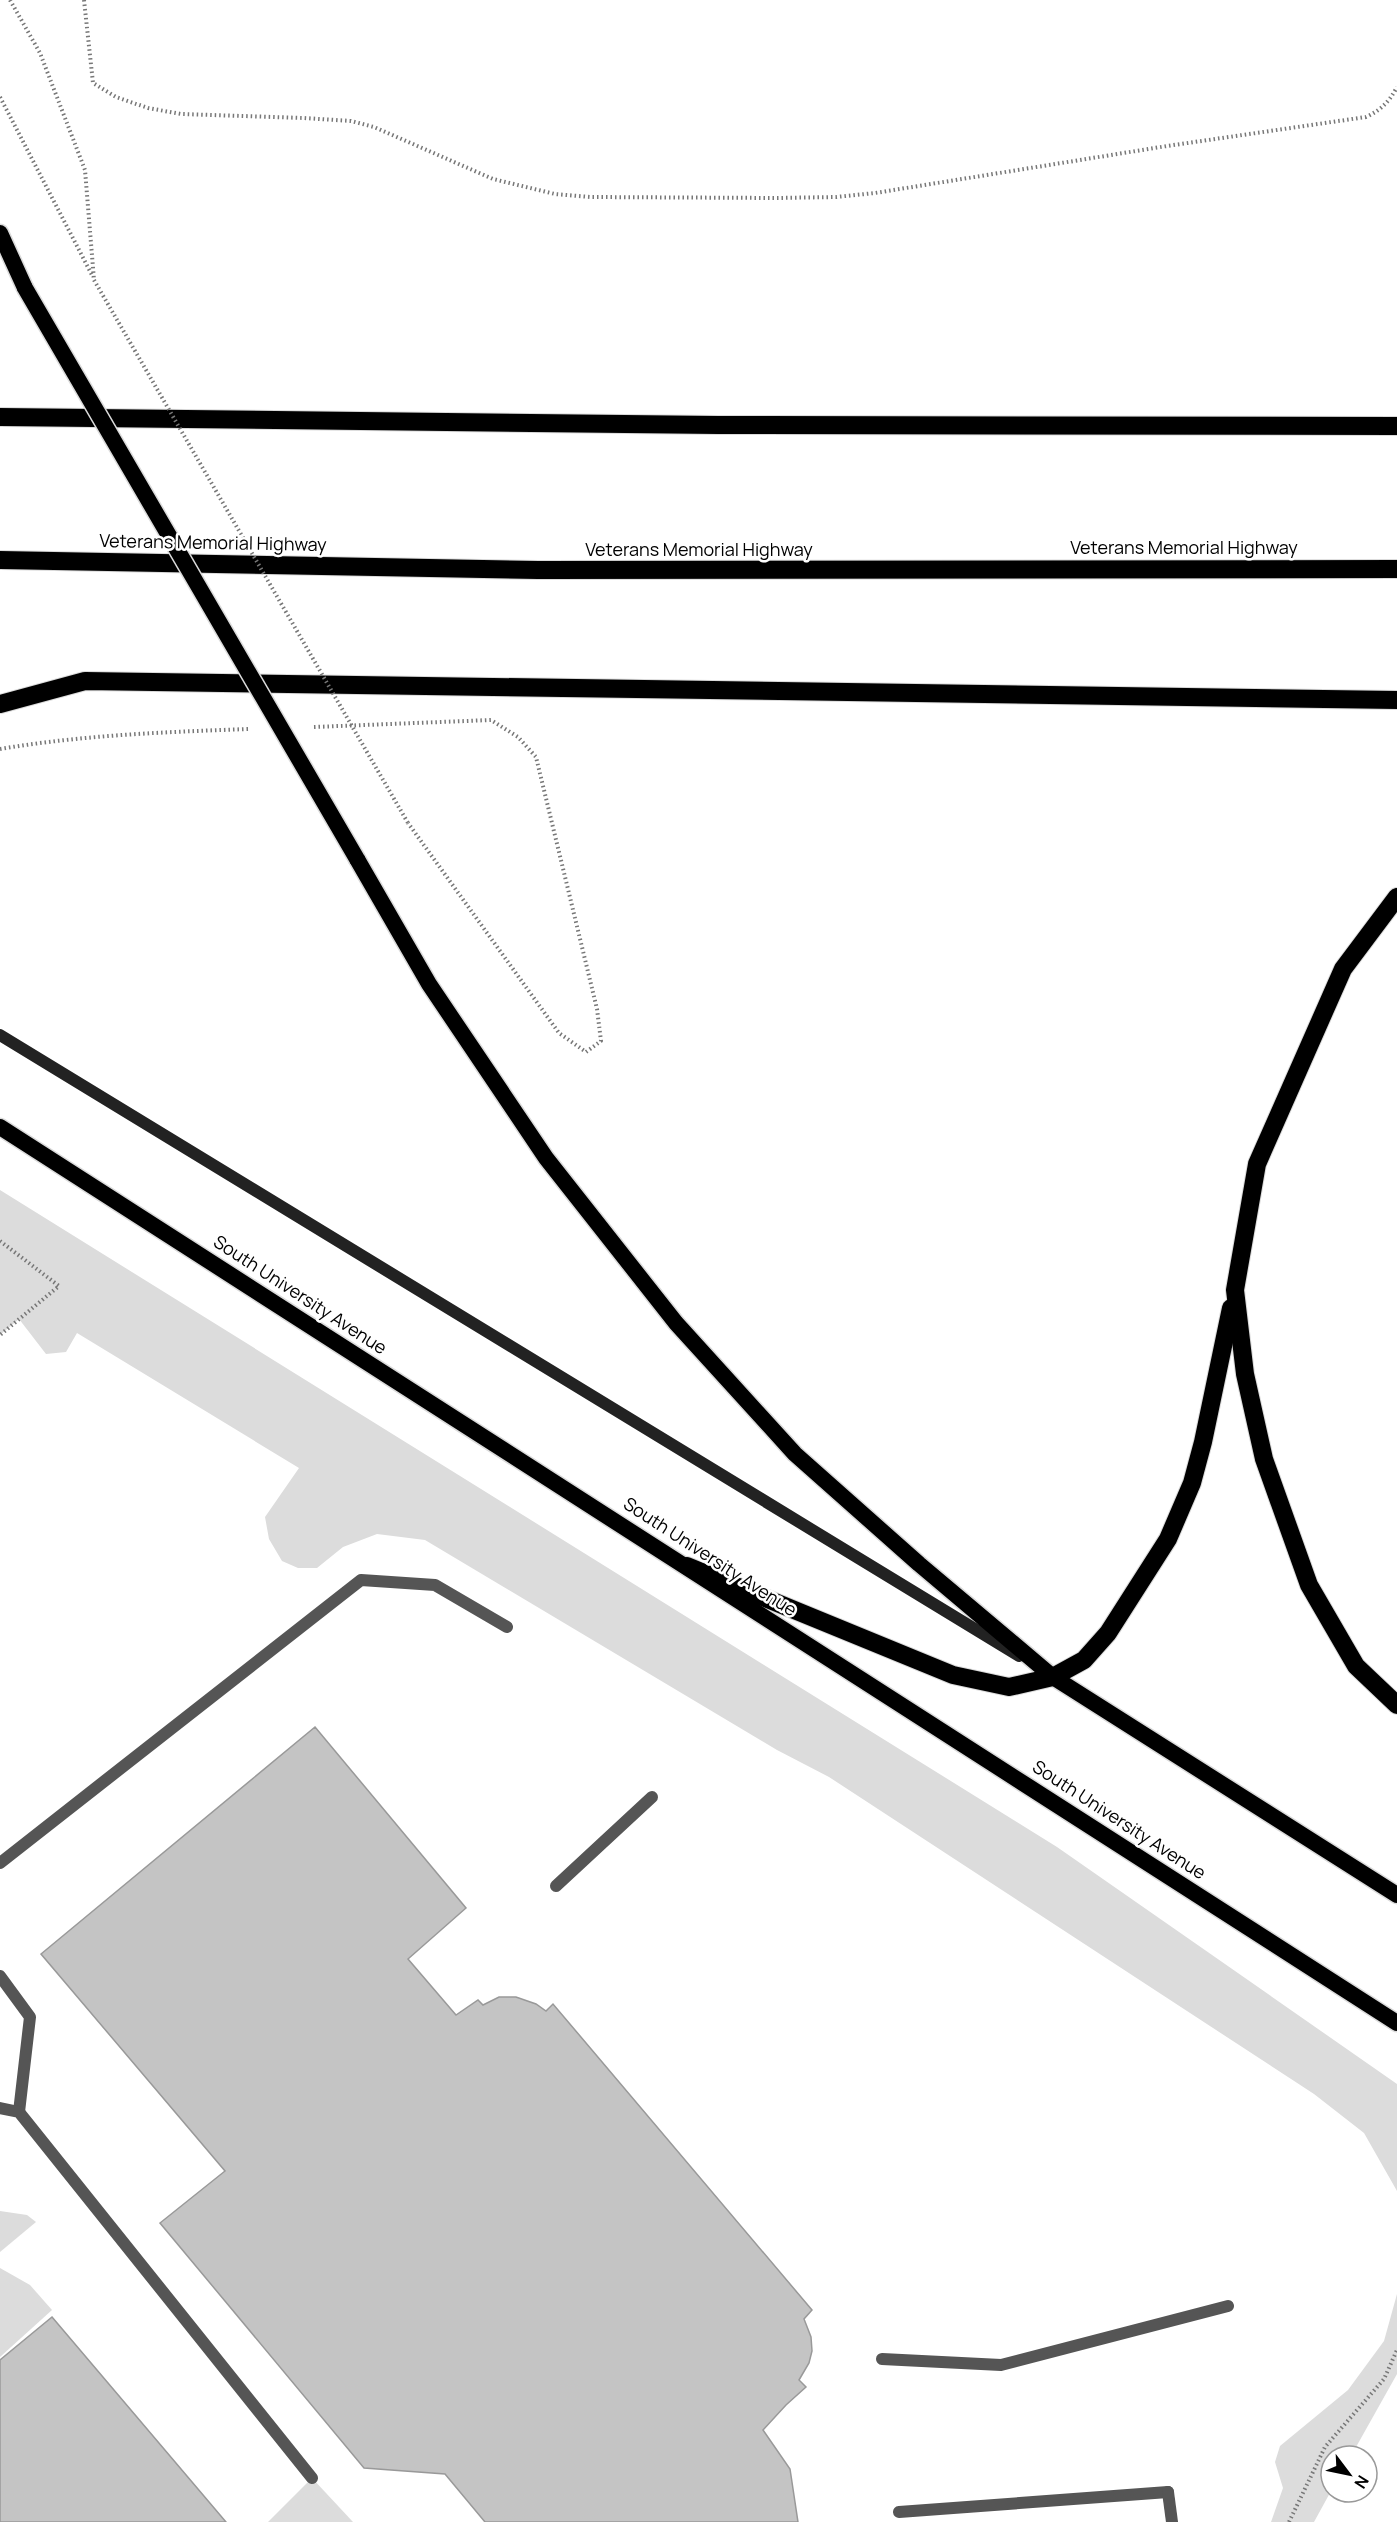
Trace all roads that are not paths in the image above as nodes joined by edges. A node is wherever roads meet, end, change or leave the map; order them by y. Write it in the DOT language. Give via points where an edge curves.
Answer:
graph roads {
  1 [pos="0,233"];
  2 [pos="0,417"];
  3 [pos="1397,426"];
  4 [pos="0,560"];
  5 [pos="1397,569"];
  6 [pos="1397,700"];
  7 [pos="0,704"];
  8 [pos="1397,897"];
  9 [pos="0,1035"];
  10 [pos="0,1127"];
  11 [pos="1235,1290"];
  12 [pos="687,1566"];
  13 [pos="507,1628"];
  14 [pos="1053,1677"];
  15 [pos="1397,1705"];
  16 [pos="652,1797"];
  17 [pos="0,1863"];
  18 [pos="556,1886"];
  19 [pos="1397,1895"];
  20 [pos="0,1976"];
  21 [pos="1397,2023"];
  22 [pos="0,2108"];
  23 [pos="20,2112"];
  24 [pos="1228,2306"];
  25 [pos="882,2359"];
  26 [pos="312,2478"];
  27 [pos="899,2512"];
  28 [pos="1172,2522"];
  1 -- 14 [label="highway, bridge" via="26,288 429,984 546,1158 676,1323 795,1454"];
  2 -- 3 [label="highway" via="718,425"];
  4 -- 5 [label="highway, Veterans Memorial Highway" via="538,570"];
  6 -- 7 [label="highway" via="85,681"];
  8 -- 11 [label="highway" via="1343,969 1257,1164"];
  9 -- 14 [label="main road"];
  10 -- 12 [label="highway, South University Avenue"];
  11 -- 14 [label="highway" via="1192,1483 1168,1539 1108,1633 1084,1660"];
  11 -- 15 [label="highway" via="1245,1374 1264,1459 1309,1585 1356,1666"];
  12 -- 14 [label="highway" via="952,1675 1009,1687"];
  12 -- 21 [label="highway, South University Avenue"];
  13 -- 17 [label="street" via="435,1585 361,1580"];
  14 -- 19 [label="highway"];
  16 -- 18 [label="street"];
  20 -- 23 [label="street" via="30,2017"];
  22 -- 23 [label="street"];
  23 -- 26 [label="street"];
  24 -- 25 [label="street" via="1000,2365"];
  27 -- 28 [label="street" via="1168,2492"];
}
